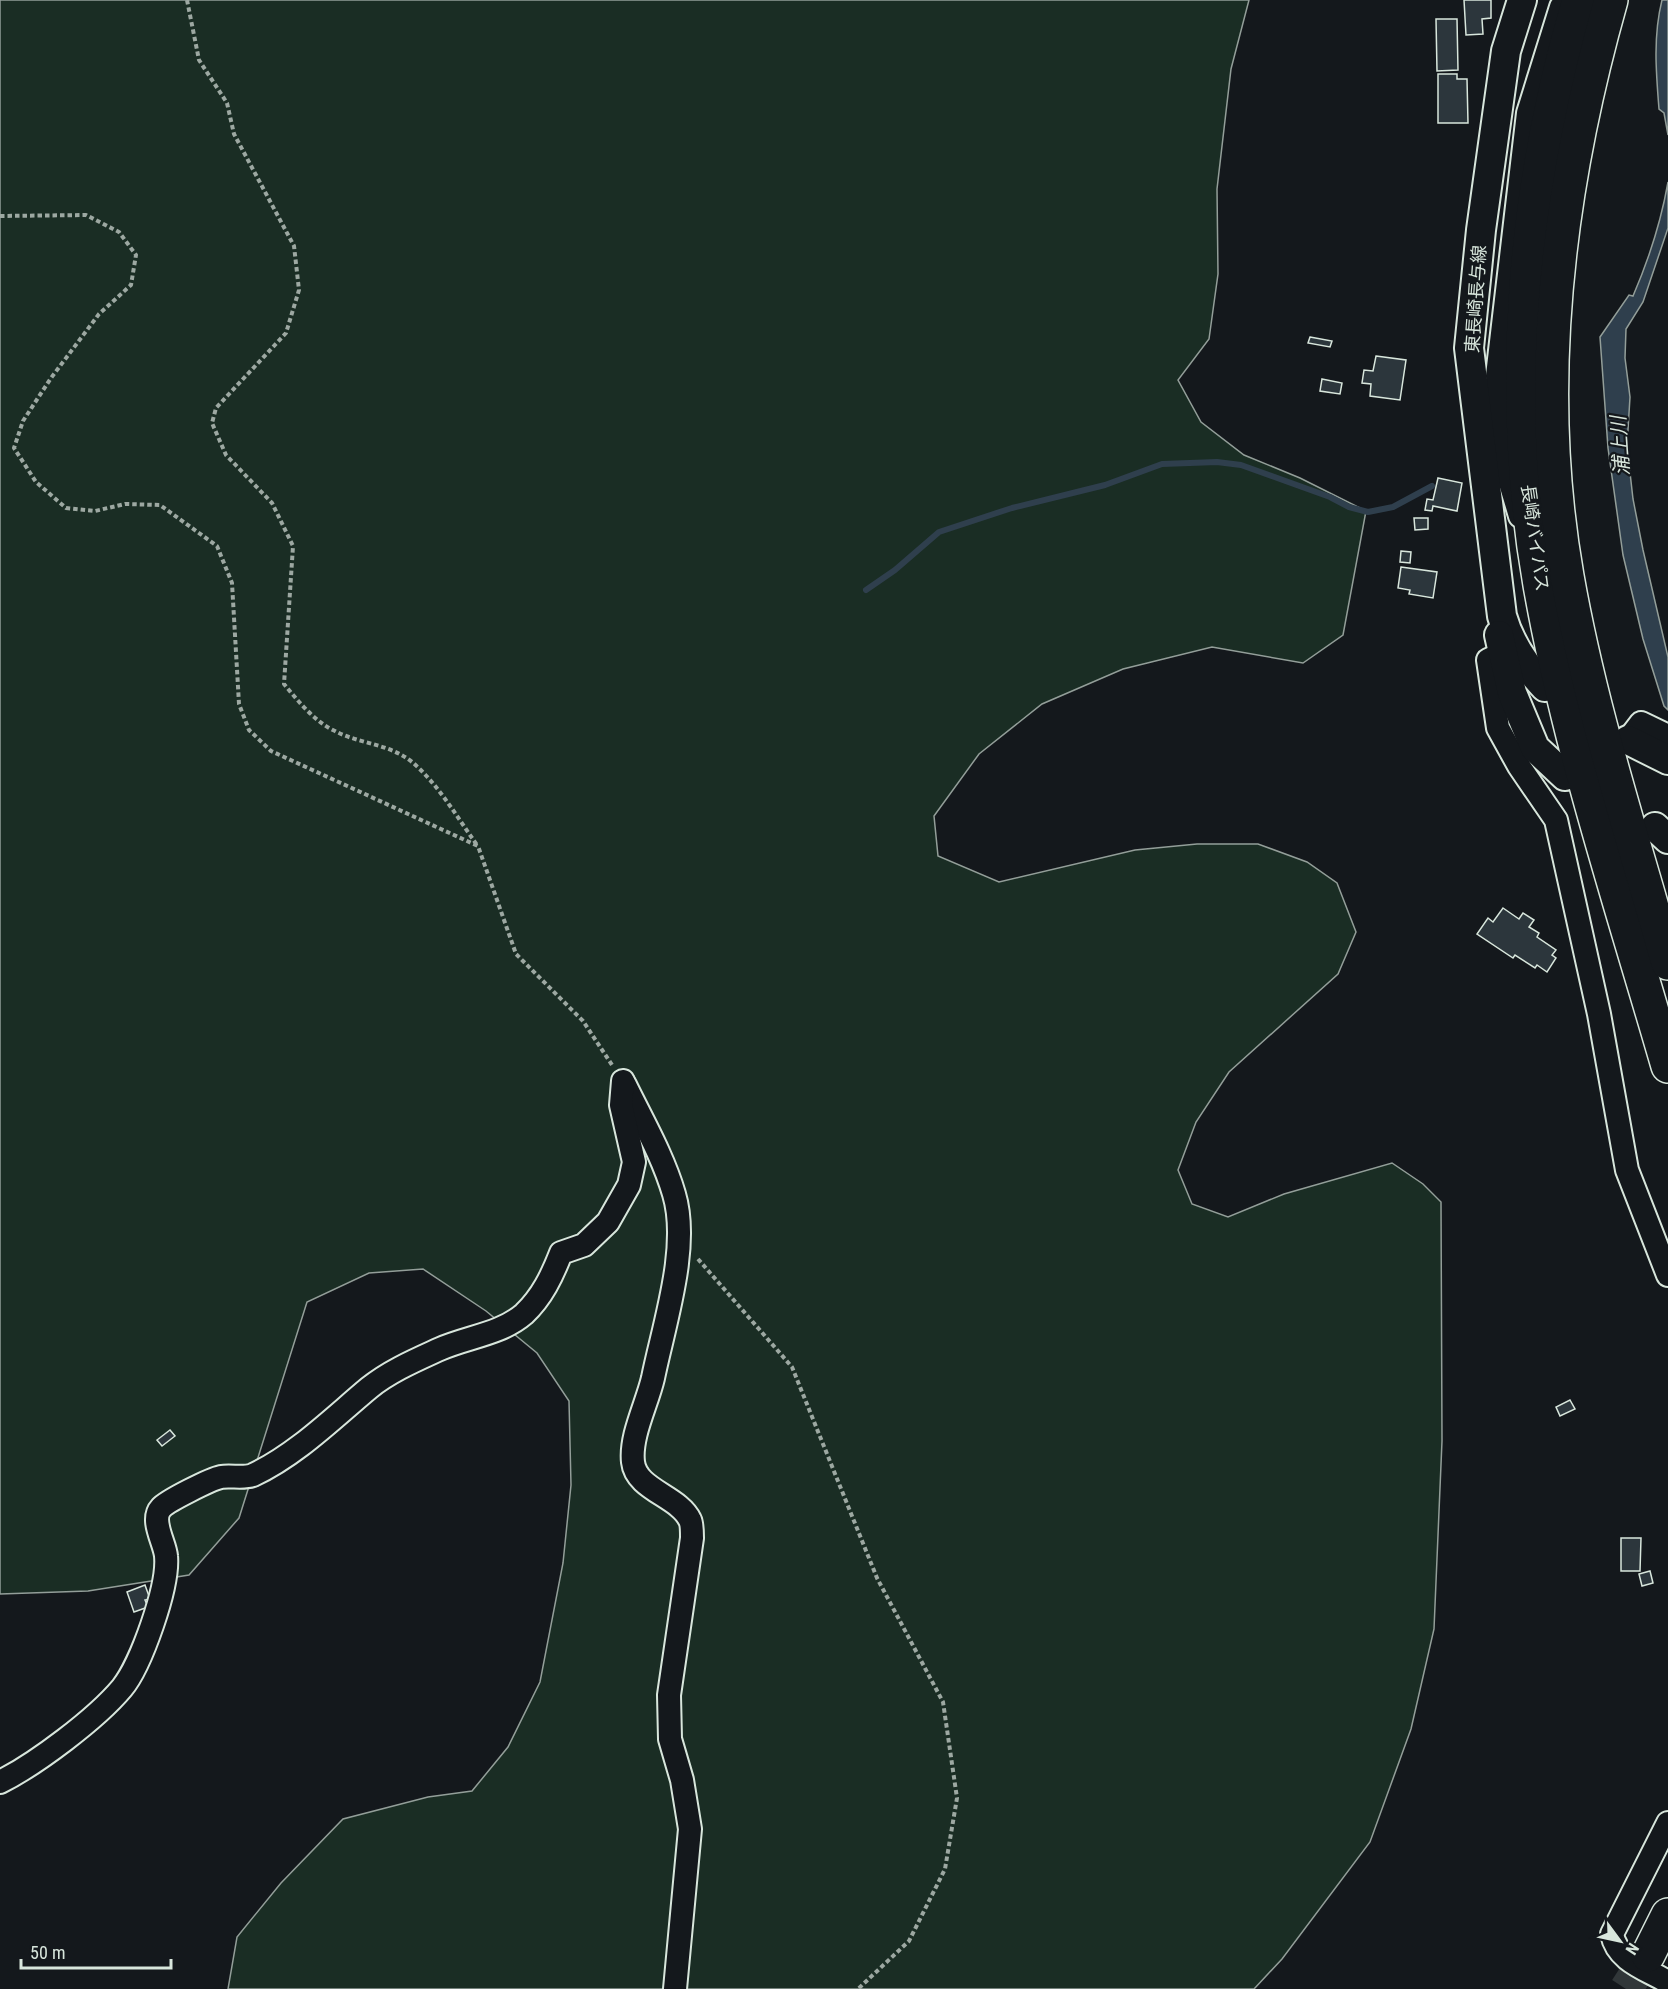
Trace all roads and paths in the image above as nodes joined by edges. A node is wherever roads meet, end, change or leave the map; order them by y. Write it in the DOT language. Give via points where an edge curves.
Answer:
graph roads {
  1 [pos="186,0"];
  2 [pos="1522,0"];
  3 [pos="1563,0"];
  4 [pos="1579,0"];
  5 [pos="1611,0"];
  6 [pos="0,216"];
  7 [pos="1540,584"];
  8 [pos="1498,600"];
  9 [pos="1502,654"];
  10 [pos="1545,687"];
  11 [pos="1668,736"];
  12 [pos="1628,740"];
  13 [pos="1668,760"];
  14 [pos="1565,776"];
  15 [pos="478,846"];
  16 [pos="1650,901"];
  17 [pos="1668,939"];
  18 [pos="1668,963"];
  19 [pos="1668,1066"];
  20 [pos="623,1081"];
  21 [pos="679,1238"];
  22 [pos="1668,1275"];
  23 [pos="0,1782"];
  24 [pos="1668,1823"];
  25 [pos="1668,1916"];
  26 [pos="1648,1955"];
  27 [pos="1668,1982"];
  28 [pos="675,1989"];
  29 [pos="858,1989"];
  1 -- 15 [label="path" via="199,60 227,103 234,134 294,246 299,290 286,333 216,408 212,423 226,455 272,502 293,546 284,684 301,704 335,731 377,743 411,761 443,796"];
  2 -- 8 [label="main road, 東長崎長与線" via="1506,51 1469,348"];
  3 -- 7 [label="street" via="1528,113 1497,376 1505,466"];
  4 -- 7 [label="highway, 長崎バイパス" via="1562,58 1539,170 1528,260 1524,412 1528,490"];
  5 -- 16 [label="highway, 長崎バイパス" via="1592,66 1570,176 1557,274 1551,411 1567,576"];
  6 -- 15 [label="path" via="86,215 119,232 136,255 131,285 99,314 23,421 14,448 36,482 66,508 94,511 125,504 160,504 217,546 232,583 239,704 249,730 271,751"];
  7 -- 19 [label="highway, 長崎バイパス" via="1591,801"];
  8 -- 9 [label="main road, 東長崎長与線"];
  8 -- 10 [label="main road, 東長崎長与線" via="1507,635 1525,665"];
  9 -- 14 [label="main road, 東長崎長与線" via="1512,693 1535,748"];
  9 -- 22 [label="street" via="1488,660 1498,728 1556,820 1599,1014 1627,1170"];
  11 -- 12 [label="street" via="1641,723"];
  12 -- 13 [label="main road"];
  15 -- 20 [label="path" via="516,954 583,1021"];
  16 -- 17 [label="street"];
  16 -- 18 [label="highway, 長崎バイパス"];
  20 -- 21 [label="street" via="674,1195"];
  20 -- 23 [label="street" via="621,1105 634,1162 629,1185 608,1222 584,1245 561,1253 545,1290 523,1315 398,1369 251,1476 221,1477 161,1508 157,1520 166,1556 164,1589 151,1628 123,1687 94,1715"];
  21 -- 28 [label="street" via="666,1318 633,1463 644,1481 679,1506 690,1520 692,1538 669,1695 670,1739 690,1829"];
  21 -- 29 [label="path" via="792,1367 878,1578 943,1702 957,1798 945,1869 909,1941"];
  24 -- 27 [label="street" via="1612,1934 1614,1947 1628,1960"];
  25 -- 26 [label="highway"];
}
